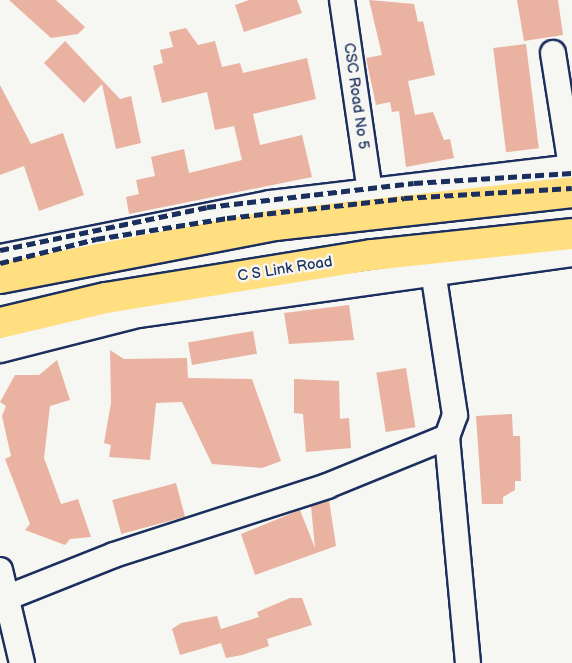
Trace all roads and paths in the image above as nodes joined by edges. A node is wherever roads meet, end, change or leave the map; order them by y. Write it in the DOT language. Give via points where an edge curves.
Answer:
graph roads {
  1 [pos="342,0"];
  2 [pos="553,53"];
  3 [pos="572,175"];
  4 [pos="370,192"];
  5 [pos="572,234"];
  6 [pos="572,254"];
  7 [pos="0,257"];
  8 [pos="433,272"];
  9 [pos="0,278"];
  10 [pos="0,323"];
  11 [pos="0,350"];
  12 [pos="447,437"];
  13 [pos="0,570"];
  14 [pos="6,611"];
  15 [pos="22,663"];
  16 [pos="468,663"];
  1 -- 4 [label="street, CSC Road No 5"];
  2 -- 3 [label="street"];
  3 -- 4 [label="street"];
  3 -- 9 [label="main road" via="275,225"];
  4 -- 7 [label="street" via="270,203"];
  5 -- 10 [label="main road, C S Link Road" via="372,255 106,298"];
  6 -- 8 [label="street"];
  8 -- 11 [label="street" via="138,315"];
  8 -- 12 [label="street" via="455,415"];
  12 -- 14 [label="street" via="327,486 114,555"];
  12 -- 16 [label="street"];
  13 -- 14 [label="street"];
  14 -- 15 [label="street"];
}
